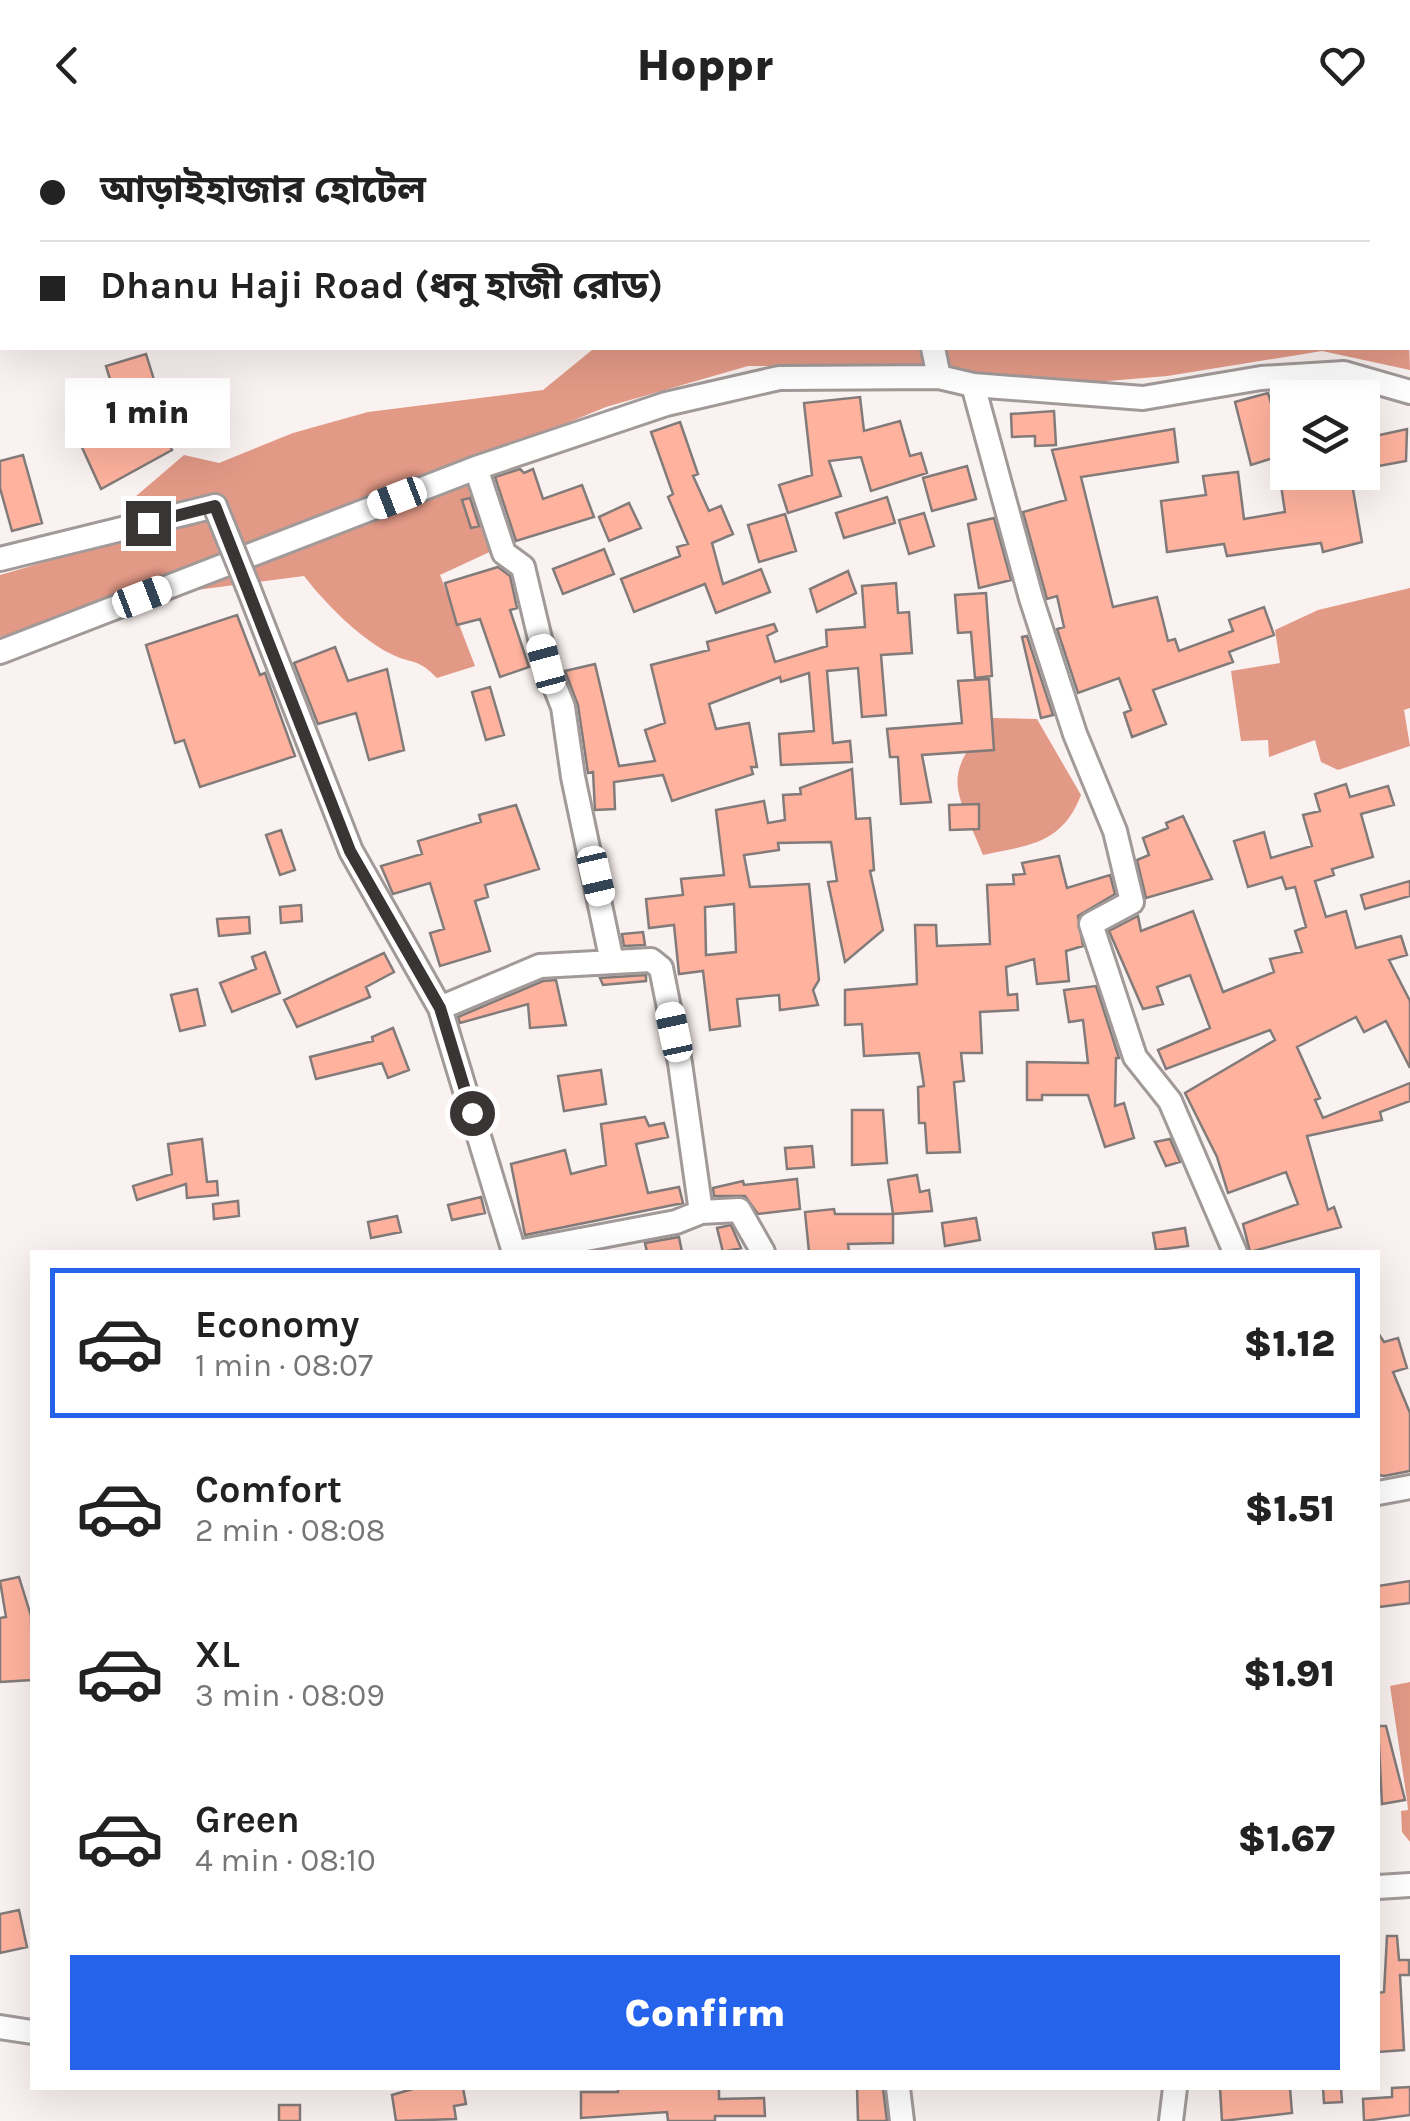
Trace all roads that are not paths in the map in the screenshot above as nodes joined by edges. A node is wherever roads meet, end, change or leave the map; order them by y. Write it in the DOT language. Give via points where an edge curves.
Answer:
graph roads {
  1 [pos="933,350"];
  2 [pos="939,375"];
  3 [pos="972,385"];
  4 [pos="1410,392"];
  5 [pos="476,468"];
  6 [pos="0,560"];
  7 [pos="0,652"];
  8 [pos="612,962"];
  9 [pos="440,1008"];
  10 [pos="701,1212"];
  11 [pos="514,1250"];
  12 [pos="526,1250"];
  13 [pos="762,1250"];
  14 [pos="1234,1250"];
  15 [pos="1410,1487"];
  16 [pos="1380,1493"];
  17 [pos="1410,1885"];
  18 [pos="1380,1888"];
  19 [pos="0,2027"];
  20 [pos="30,2032"];
  21 [pos="898,2090"];
  22 [pos="1175,2090"];
  23 [pos="902,2121"];
  24 [pos="1170,2121"];
  1 -- 2 [label="street"];
  2 -- 3 [label="street"];
  2 -- 5 [label="street" via="779,378 666,404"];
  3 -- 4 [label="street" via="1143,398 1261,378 1344,373"];
  3 -- 14 [label="street" via="1031,598 1115,831 1132,902 1091,924 1135,1057 1170,1102"];
  5 -- 7 [label="street"];
  5 -- 8 [label="street" via="504,553 523,567 563,707"];
  6 -- 9 [label="street, bridge" via="215,506 350,851"];
  8 -- 9 [label="street" via="540,966"];
  8 -- 10 [label="street" via="651,960 661,968"];
  9 -- 11 [label="street"];
  10 -- 12 [label="street"];
  10 -- 13 [label="street" via="739,1210"];
  15 -- 16 [label="street"];
  17 -- 18 [label="street"];
  19 -- 20 [label="street"];
  21 -- 23 [label="street"];
  22 -- 24 [label="street"];
}
